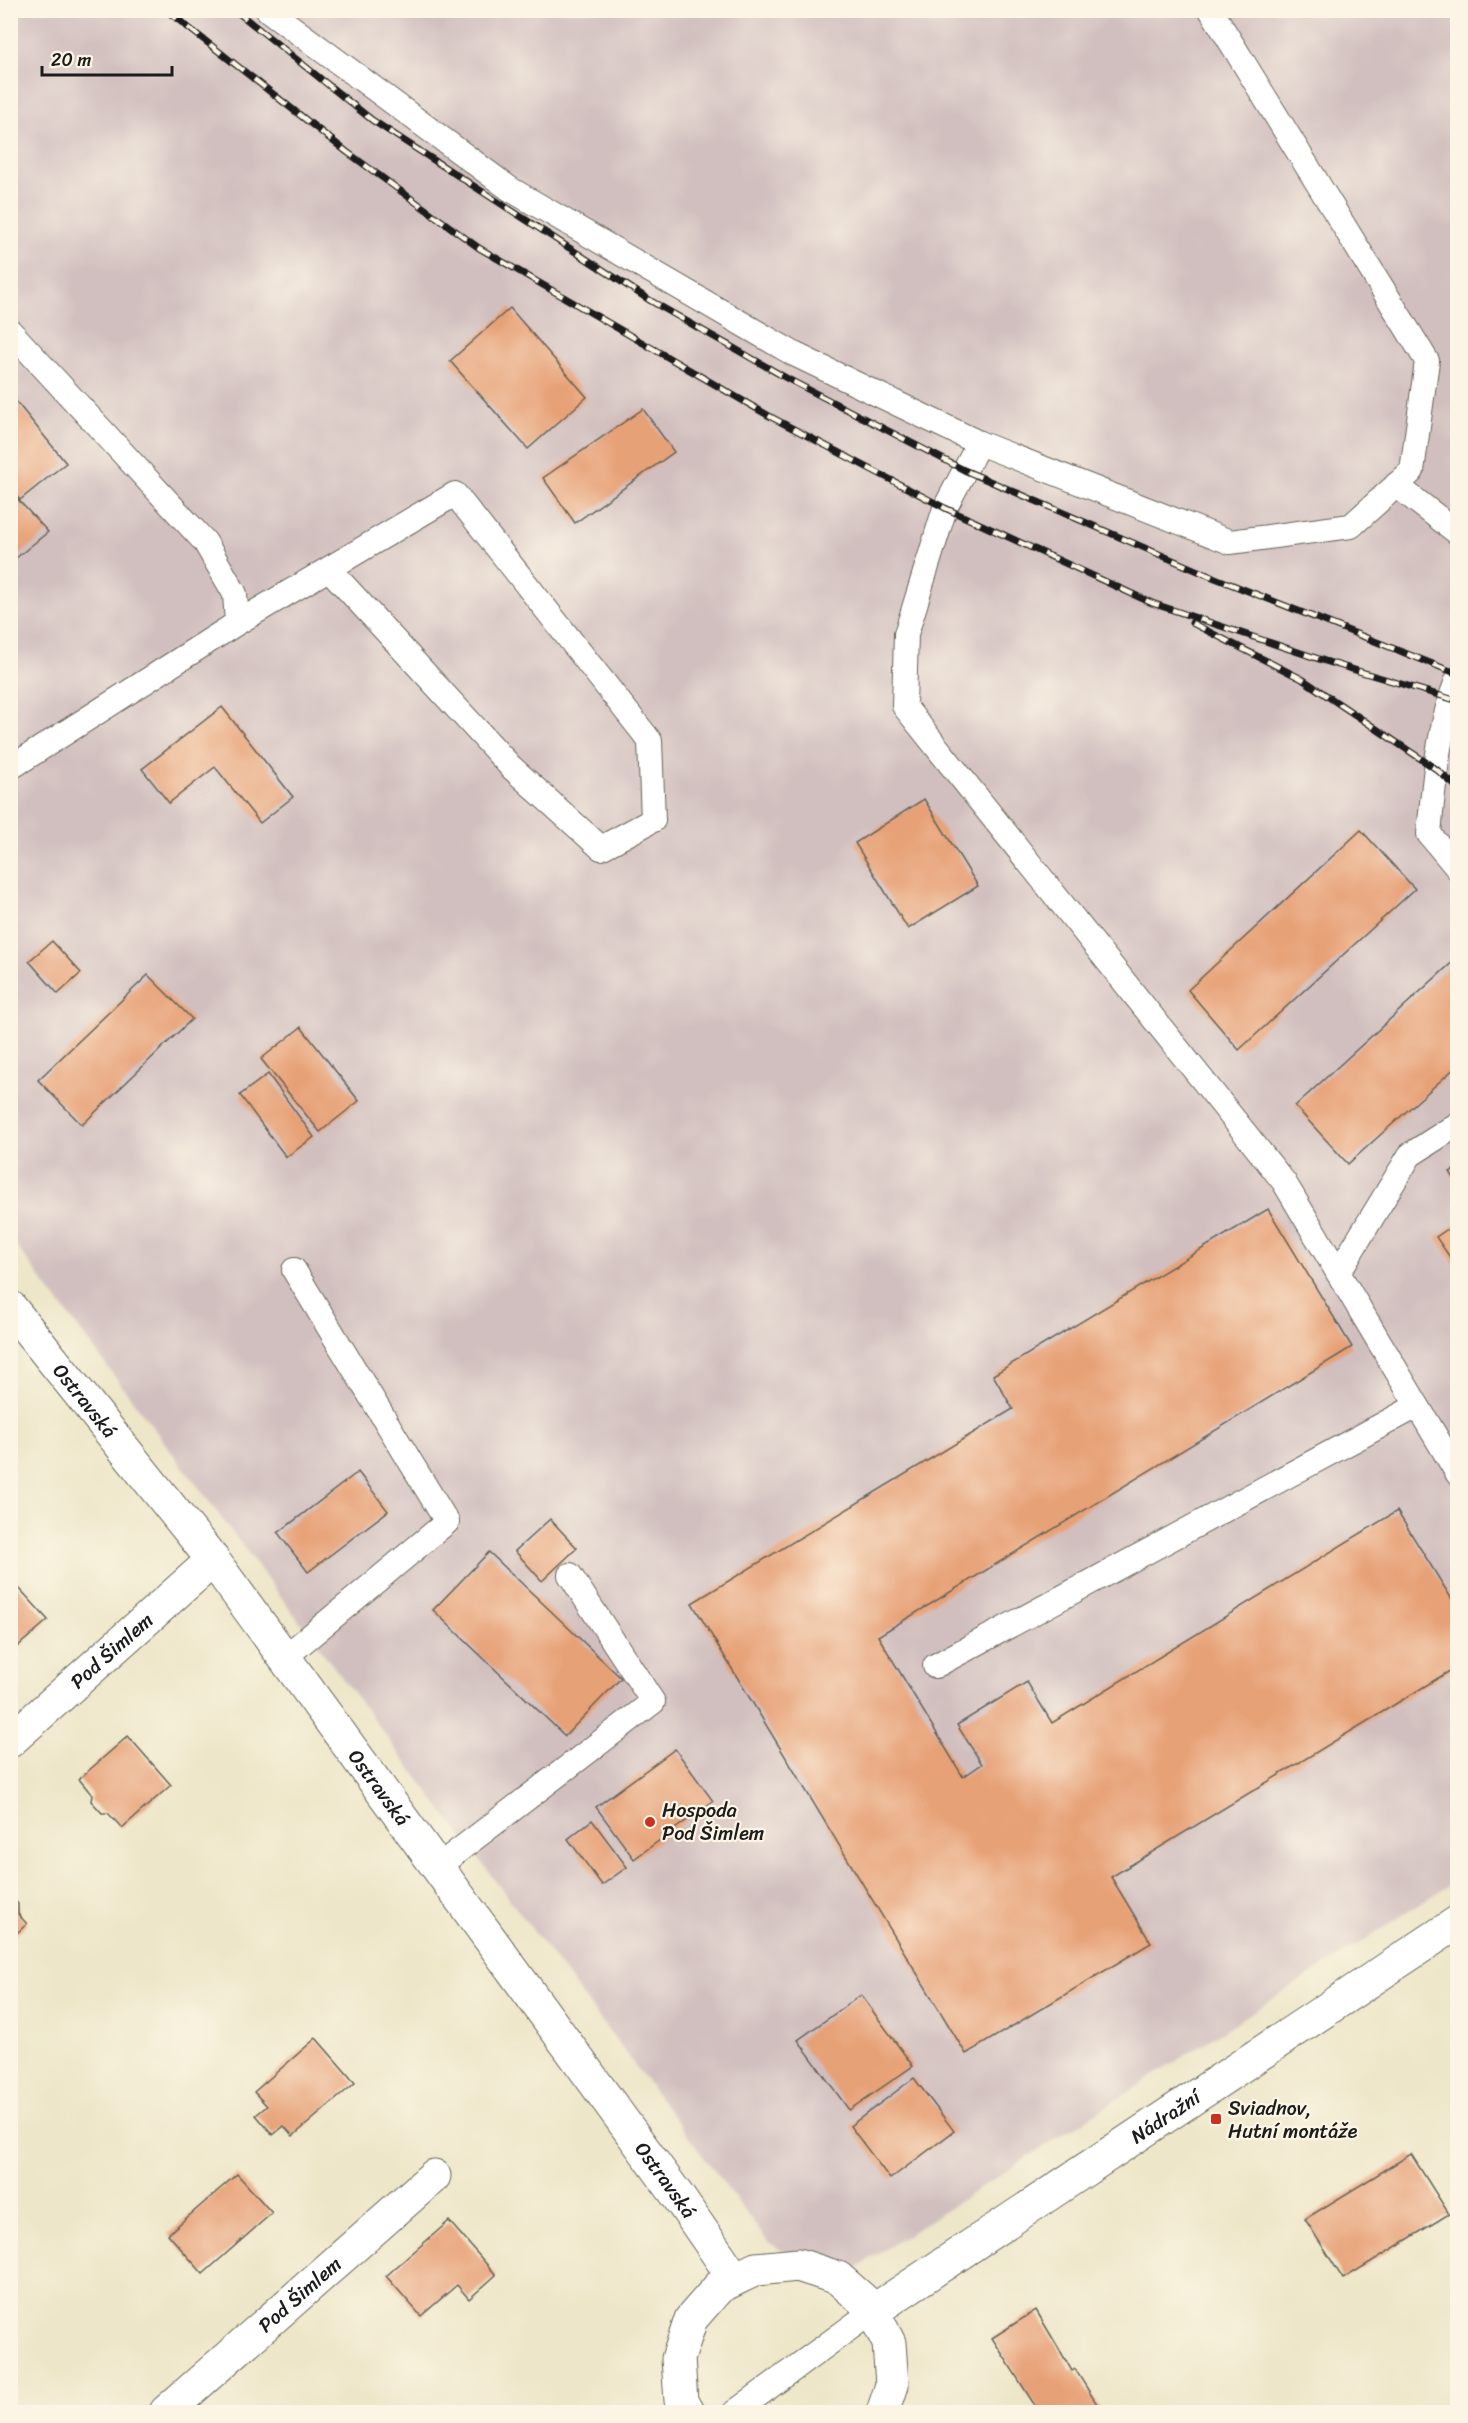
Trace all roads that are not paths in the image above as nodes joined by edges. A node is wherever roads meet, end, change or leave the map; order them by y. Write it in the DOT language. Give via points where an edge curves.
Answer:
graph roads {
  1 [pos="268,10"];
  2 [pos="1211,10"];
  3 [pos="10,331"];
  4 [pos="979,443"];
  5 [pos="1396,485"];
  6 [pos="1458,532"];
  7 [pos="329,569"];
  8 [pos="237,623"];
  9 [pos="1458,678"];
  10 [pos="10,768"];
  11 [pos="1458,869"];
  12 [pos="1458,1124"];
  13 [pos="294,1270"];
  14 [pos="1338,1273"];
  15 [pos="10,1307"];
  16 [pos="1418,1406"];
  17 [pos="1458,1473"];
  18 [pos="213,1560"];
  19 [pos="570,1575"];
  20 [pos="285,1658"];
  21 [pos="935,1666"];
  22 [pos="10,1741"];
  23 [pos="437,1867"];
  24 [pos="1458,1923"];
  25 [pos="434,2176"];
  26 [pos="735,2279"];
  27 [pos="873,2312"];
  28 [pos="166,2412"];
  29 [pos="687,2412"];
  30 [pos="735,2412"];
  31 [pos="883,2412"];
  1 -- 4 [label="lane" via="510,189 794,354"];
  2 -- 5 [label="lane" via="1427,362 1412,471"];
  3 -- 8 [label="lane" via="205,542 235,594"];
  4 -- 5 [label="lane" via="1230,542 1351,526"];
  4 -- 14 [label="lane" via="945,508 906,634 904,706 1284,1182"];
  5 -- 6 [label="lane"];
  7 -- 7 [label="lane" via="455,494 650,741 653,820 601,848 511,767"];
  7 -- 8 [label="lane"];
  8 -- 10 [label="lane"];
  9 -- 11 [label="lane" via="1449,698 1429,834"];
  12 -- 14 [label="lane" via="1410,1155"];
  13 -- 20 [label="lane" via="447,1522"];
  14 -- 16 [label="lane"];
  15 -- 18 [label="street, Ostravská"];
  16 -- 17 [label="lane"];
  16 -- 21 [label="lane"];
  18 -- 20 [label="street, Ostravská"];
  18 -- 22 [label="street, Pod Šimlem"];
  19 -- 23 [label="lane" via="653,1702"];
  20 -- 23 [label="street, Ostravská"];
  23 -- 26 [label="street, Ostravská"];
  24 -- 27 [label="street, Nádražní"];
  25 -- 28 [label="street, Pod Šimlem"];
  26 -- 27 [label="street" via="756,2269 798,2265 838,2278"];
  26 -- 29 [label="street" via="719,2288 691,2319 678,2359 681,2401"];
  27 -- 30 [label="lane"];
  27 -- 31 [label="street" via="889,2343 892,2385"];
}
